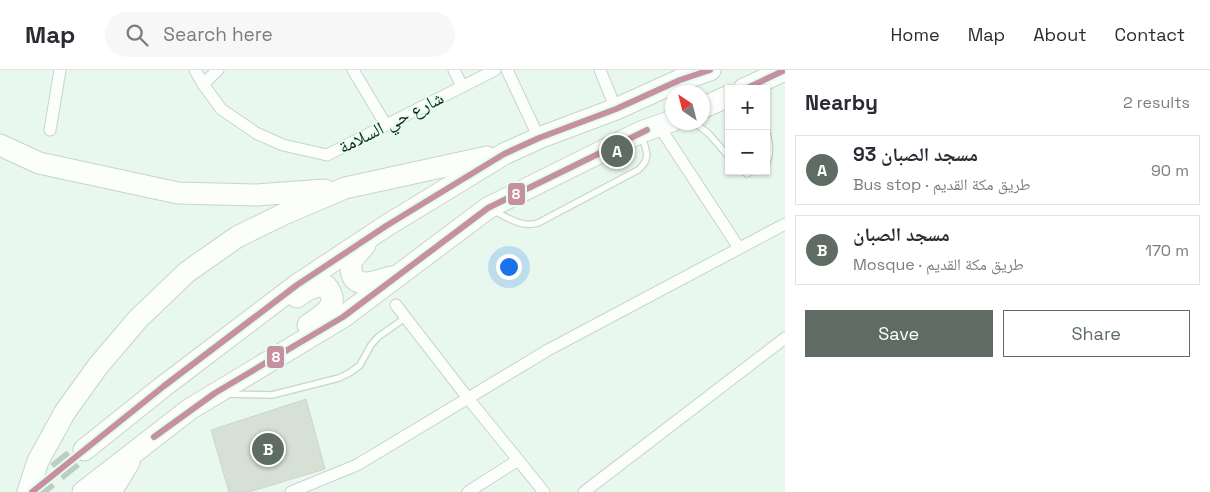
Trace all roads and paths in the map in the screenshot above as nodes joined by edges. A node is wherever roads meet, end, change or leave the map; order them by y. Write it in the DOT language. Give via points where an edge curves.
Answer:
graph roads {
  1 [pos="60,70"];
  2 [pos="195,70"];
  3 [pos="218,70"];
  4 [pos="353,70"];
  5 [pos="454,70"];
  6 [pos="495,70"];
  7 [pos="507,70"];
  8 [pos="600,70"];
  9 [pos="710,70"];
  10 [pos="785,70"];
  11 [pos="203,84"];
  12 [pos="757,85"];
  13 [pos="462,86"];
  14 [pos="725,98"];
  15 [pos="710,104"];
  16 [pos="616,109"];
  17 [pos="386,124"];
  18 [pos="658,126"];
  19 [pos="50,130"];
  20 [pos="704,130"];
  21 [pos="539,138"];
  22 [pos="0,145"];
  23 [pos="725,152"];
  24 [pos="504,154"];
  25 [pos="346,188"];
  26 [pos="488,208"];
  27 [pos="785,224"];
  28 [pos="386,226"];
  29 [pos="739,248"];
  30 [pos="397,275"];
  31 [pos="396,305"];
  32 [pos="405,318"];
  33 [pos="785,338"];
  34 [pos="184,371"];
  35 [pos="215,393"];
  36 [pos="467,397"];
  37 [pos="190,409"];
  38 [pos="84,450"];
  39 [pos="136,450"];
  40 [pos="518,460"];
  41 [pos="28,492"];
  42 [pos="83,492"];
  43 [pos="111,492"];
  44 [pos="291,492"];
  45 [pos="468,492"];
  46 [pos="544,492"];
  47 [pos="584,492"];
  1 -- 19 [label="street"];
  2 -- 11 [label="street, شارع حي السلامة"];
  3 -- 11 [label="street"];
  4 -- 17 [label="street"];
  5 -- 13 [label="street"];
  6 -- 13 [label="street, شارع حي السلامة"];
  7 -- 21 [label="street"];
  8 -- 16 [label="street"];
  9 -- 16 [label="highway"];
  10 -- 12 [label="highway"];
  11 -- 17 [label="street, شارع حي السلامة" via="221,109 256,133 283,145 327,155"];
  13 -- 17 [label="street, شارع حي السلامة"];
  14 -- 15 [label="highway"];
  16 -- 21 [label="highway"];
  18 -- 26 [label="highway"];
  18 -- 26 [label="lane" via="645,164 638,170 538,223 521,225"];
  18 -- 29 [label="street"];
  20 -- 23 [label="lane"];
  21 -- 24 [label="highway"];
  22 -- 25 [label="highway" via="39,163 178,194 256,195"];
  24 -- 25 [label="highway"];
  24 -- 28 [label="highway"];
  25 -- 41 [label="highway" via="237,237 187,272 138,319 98,366 65,412 38,461"];
  26 -- 30 [label="highway"];
  27 -- 29 [label="street"];
  28 -- 30 [label="highway" via="356,254 350,262 350,270 360,283"];
  28 -- 34 [label="highway" via="297,285"];
  29 -- 36 [label="street"];
  30 -- 35 [label="highway" via="343,317"];
  31 -- 32 [label="street"];
  32 -- 35 [label="lane" via="370,345 360,365 340,378 272,395"];
  32 -- 36 [label="street"];
  33 -- 47 [label="street"];
  34 -- 37 [label="highway" via="251,330 308,288 326,286 331,292 333,299 324,314 206,391"];
  34 -- 38 [label="highway"];
  35 -- 37 [label="highway"];
  36 -- 40 [label="street"];
  36 -- 44 [label="street" via="357,465"];
  37 -- 39 [label="highway"];
  39 -- 42 [label="highway"];
  39 -- 43 [label="highway"];
  40 -- 45 [label="street"];
  40 -- 46 [label="street"];
}
